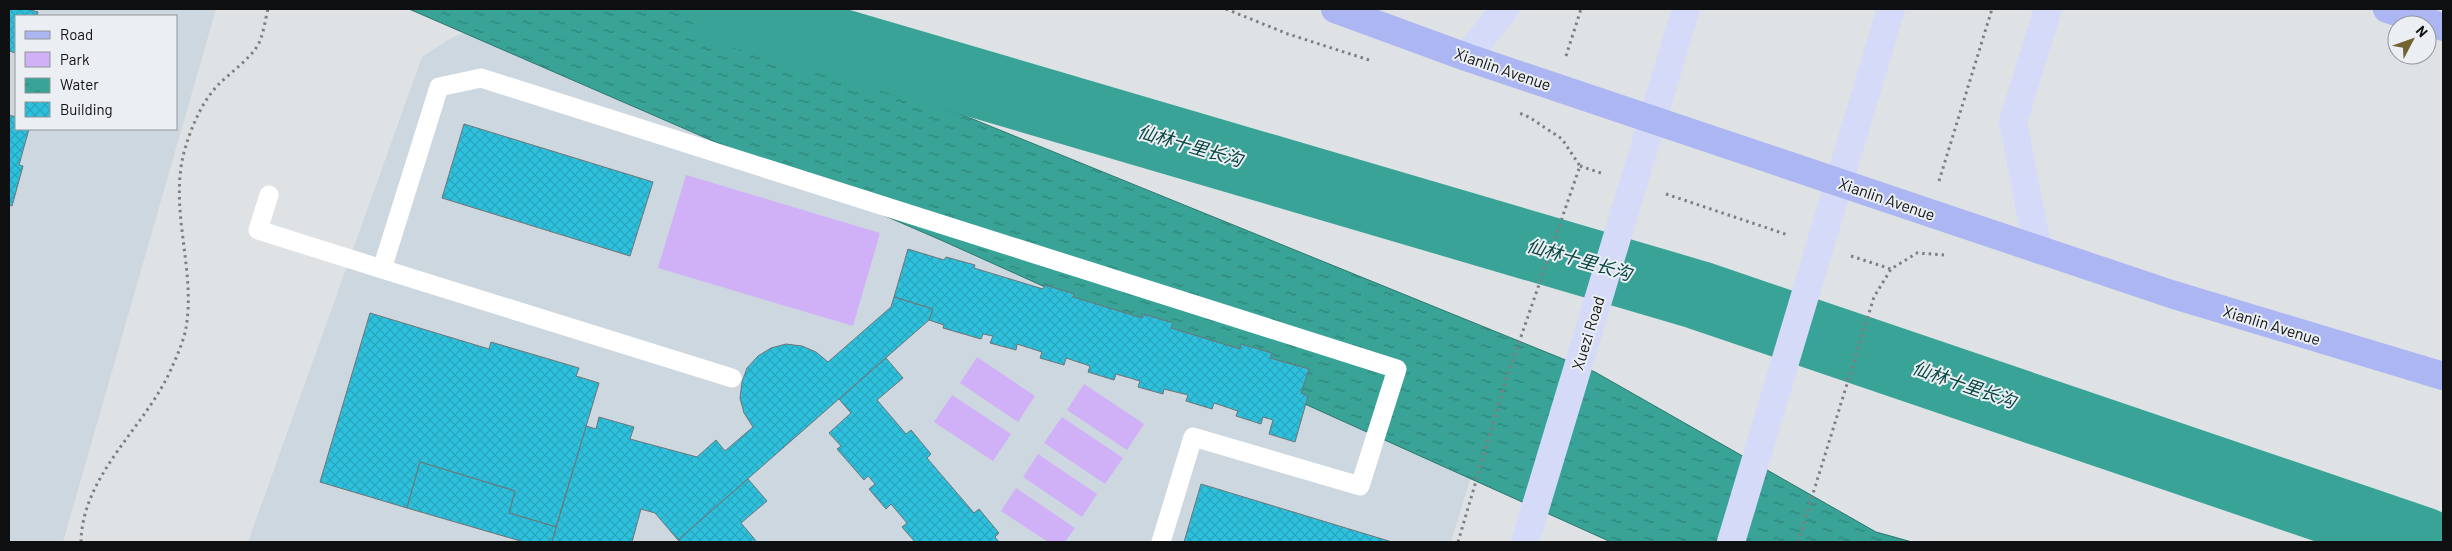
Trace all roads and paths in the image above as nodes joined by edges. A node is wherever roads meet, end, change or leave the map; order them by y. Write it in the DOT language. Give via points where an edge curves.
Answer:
graph roads {
  1 [pos="268,9"];
  2 [pos="1226,9"];
  3 [pos="1335,9"];
  4 [pos="1505,9"];
  5 [pos="1686,9"];
  6 [pos="1891,9"];
  7 [pos="1992,9"];
  8 [pos="2048,9"];
  9 [pos="2387,9"];
  10 [pos="2443,27"];
  11 [pos="1466,57"];
  12 [pos="1372,61"];
  13 [pos="1511,110"];
  14 [pos="1652,120"];
  15 [pos="1580,166"];
  16 [pos="1839,182"];
  17 [pos="1632,183"];
  18 [pos="269,195"];
  19 [pos="1929,213"];
  20 [pos="1820,246"];
  21 [pos="2038,250"];
  22 [pos="1917,253"];
  23 [pos="382,269"];
  24 [pos="1891,269"];
  25 [pos="1874,297"];
  26 [pos="2443,376"];
  27 [pos="732,378"];
  28 [pos="81,542"];
  29 [pos="1161,542"];
  30 [pos="1458,542"];
  31 [pos="1525,542"];
  32 [pos="1731,542"];
  33 [pos="1798,542"];
  1 -- 28 [label="path" via="257,47 216,86 191,128 178,179 189,300 186,330 172,367 114,456 89,503"];
  2 -- 12 [label="path" via="1288,34"];
  3 -- 11 [label="main road, Xianlin Avenue"];
  4 -- 11 [label="main road"];
  5 -- 14 [label="main road, Xuezi Road"];
  6 -- 16 [label="main road"];
  7 -- 19 [label="path"];
  8 -- 21 [label="main road" via="2013,122"];
  9 -- 10 [label="main road"];
  11 -- 14 [label="main road, Xianlin Avenue"];
  13 -- 15 [label="path" via="1529,117 1562,139"];
  14 -- 16 [label="main road, Xianlin Avenue"];
  14 -- 17 [label="main road, Xuezi Road"];
  15 -- 17 [label="path"];
  15 -- 30 [label="path" via="1505,383"];
  16 -- 19 [label="main road, Xianlin Avenue"];
  16 -- 20 [label="main road"];
  17 -- 20 [label="path"];
  17 -- 31 [label="main road, Xuezi Road"];
  18 -- 23 [label="lane" via="258,230"];
  19 -- 21 [label="main road, Xianlin Avenue"];
  19 -- 22 [label="path"];
  20 -- 24 [label="path"];
  20 -- 32 [label="main road"];
  21 -- 26 [label="main road, Xianlin Avenue" via="2171,294"];
  23 -- 27 [label="lane"];
  23 -- 29 [label="lane" via="439,87 481,78 1397,370 1360,486 1193,437"];
  25 -- 33 [label="path"];
}
